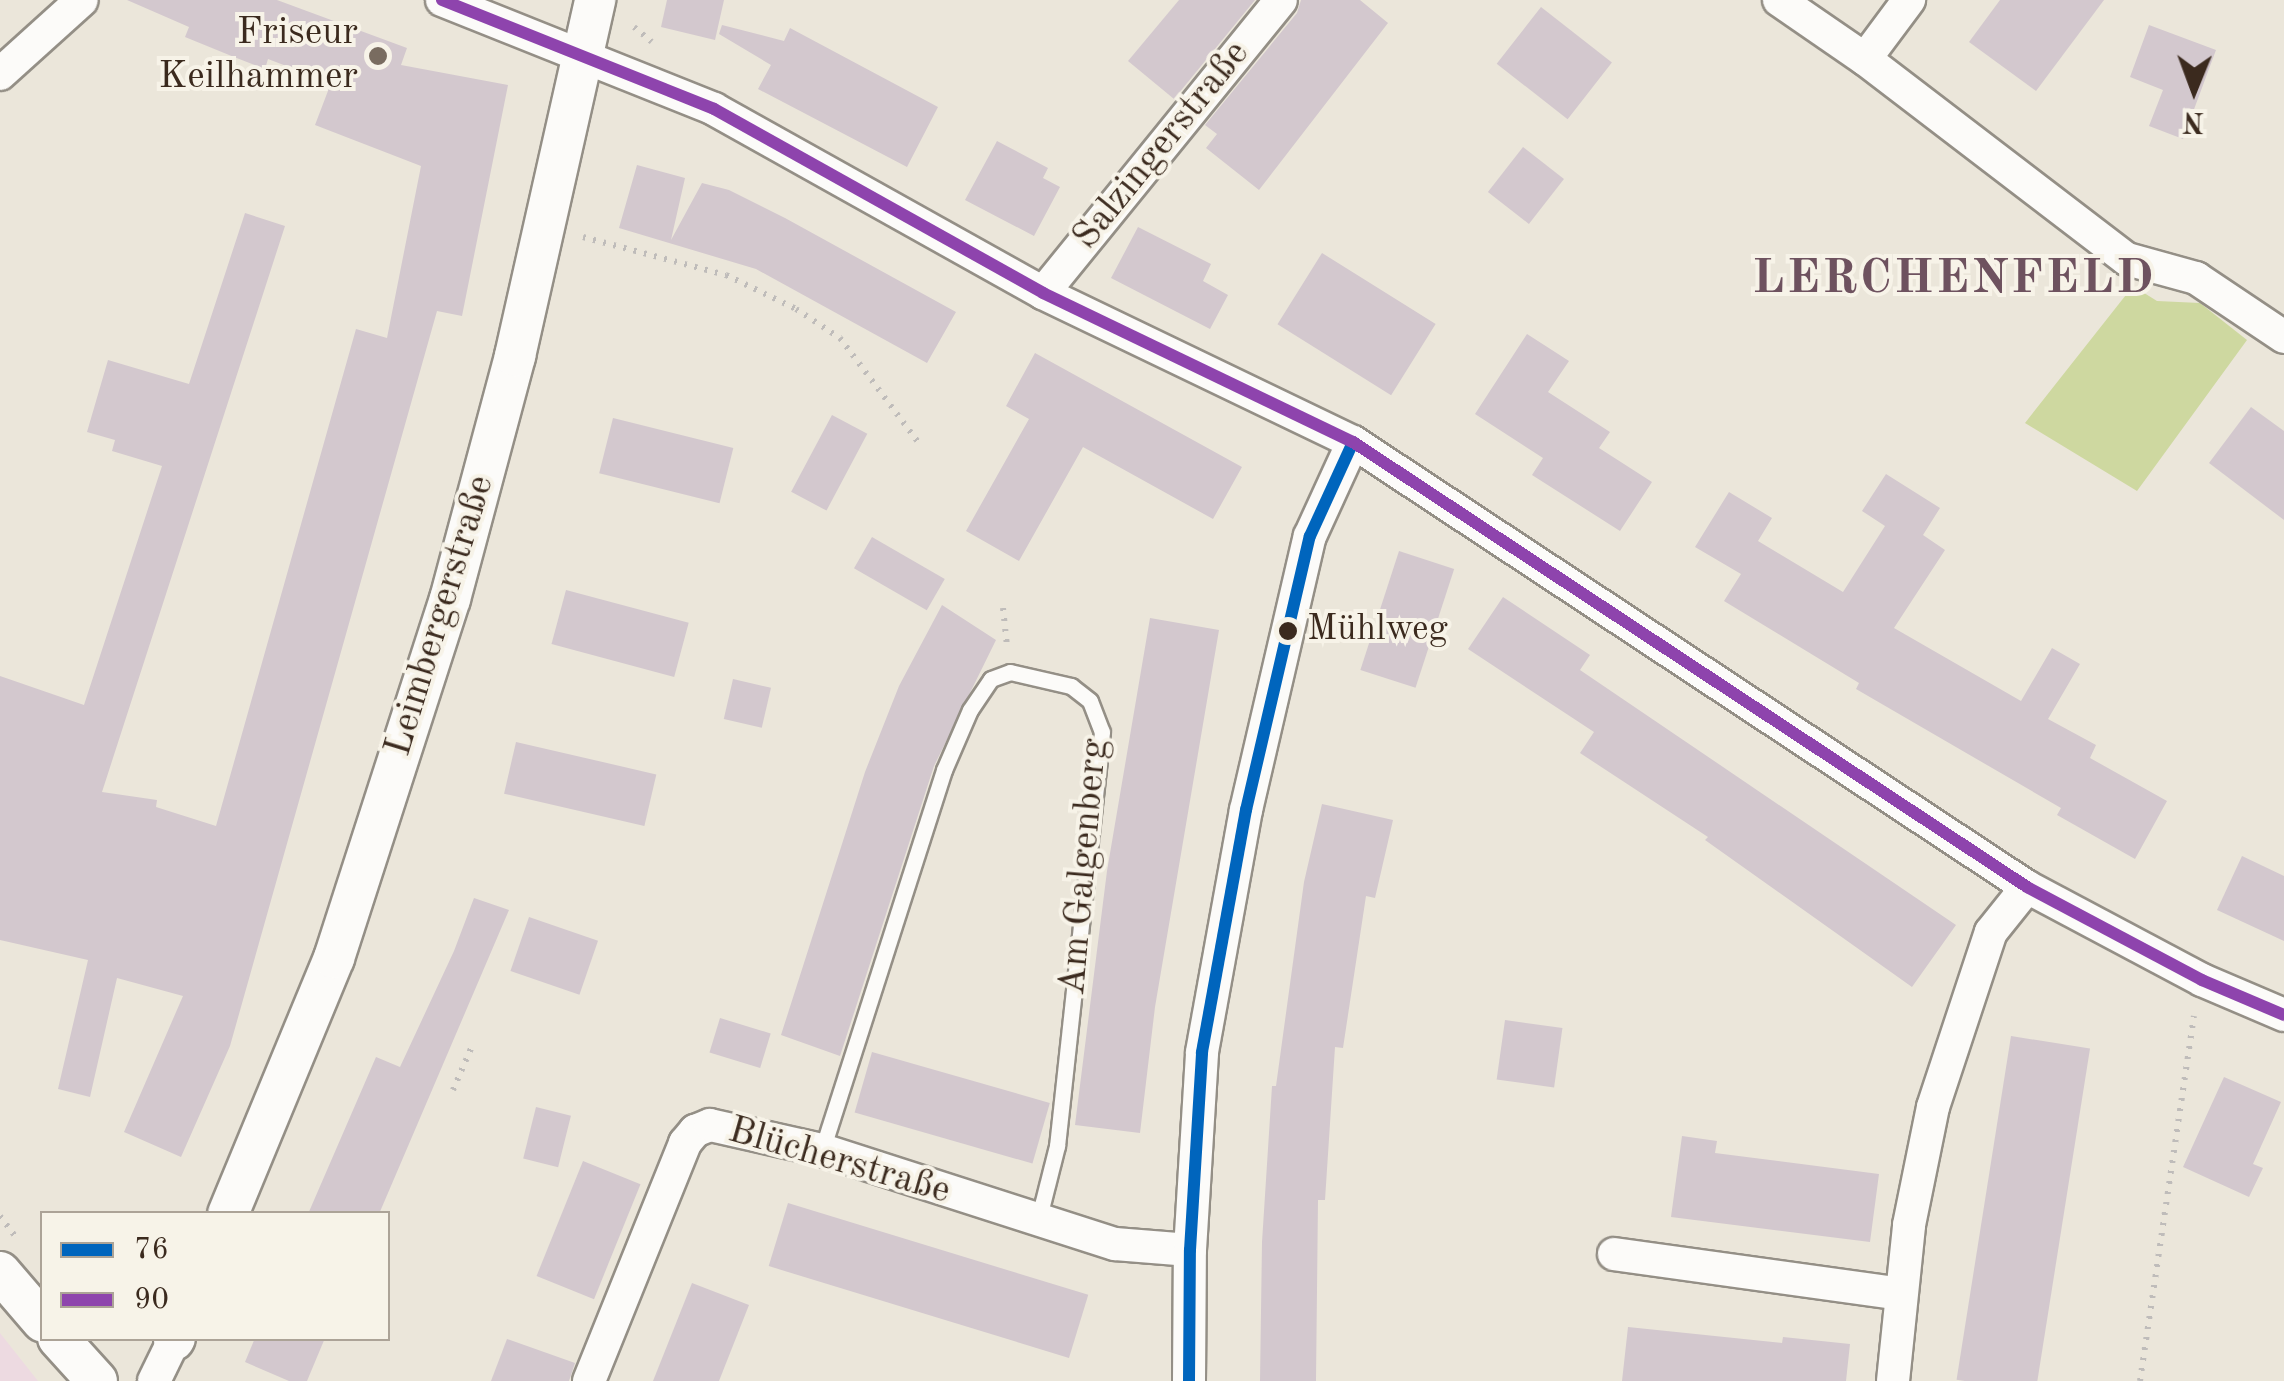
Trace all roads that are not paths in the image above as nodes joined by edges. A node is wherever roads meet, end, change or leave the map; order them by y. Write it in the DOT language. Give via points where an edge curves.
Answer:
graph roads {
  1 [pos="82,0"];
  2 [pos="442,0"];
  3 [pos="595,0"];
  4 [pos="1280,0"];
  5 [pos="1778,0"];
  6 [pos="1908,0"];
  7 [pos="582,56"];
  8 [pos="1864,59"];
  9 [pos="0,74"];
  10 [pos="1043,293"];
  11 [pos="2280,324"];
  12 [pos="1353,442"];
  13 [pos="2027,887"];
  14 [pos="2284,1015"];
  15 [pos="822,1150"];
  16 [pos="229,1211"];
  17 [pos="1038,1221"];
  18 [pos="1190,1250"];
  19 [pos="1614,1254"];
  20 [pos="0,1272"];
  21 [pos="1900,1294"];
  22 [pos="40,1319"];
  23 [pos="61,1341"];
  24 [pos="174,1341"];
  25 [pos="97,1381"];
  26 [pos="154,1381"];
  27 [pos="589,1381"];
  28 [pos="1189,1381"];
  29 [pos="1893,1381"];
  1 -- 9 [label="street"];
  2 -- 7 [label="street"];
  3 -- 7 [label="street, Leimbergerstraße"];
  4 -- 10 [label="street, Salzingerstraße"];
  5 -- 8 [label="street"];
  6 -- 8 [label="street"];
  7 -- 10 [label="street" via="714,109"];
  7 -- 16 [label="street, Leimbergerstraße" via="515,356 450,599 334,958"];
  8 -- 11 [label="street" via="2127,259 2196,278"];
  10 -- 12 [label="street"];
  12 -- 13 [label="street"];
  12 -- 18 [label="street" via="1310,536 1246,810 1202,1052"];
  13 -- 14 [label="street" via="2202,980"];
  13 -- 21 [label="street" via="1991,932 1934,1107"];
  15 -- 17 [label="street, Blücherstraße"];
  15 -- 17 [label="lane, Am Galgenberg" via="944,770 970,710 991,679 1010,672 1071,686 1090,700 1102,732 1058,1146"];
  15 -- 27 [label="street, Blücherstraße" via="730,1127 695,1131 684,1143"];
  17 -- 18 [label="street, Blücherstraße" via="1114,1244"];
  18 -- 28 [label="street"];
  19 -- 21 [label="street"];
  20 -- 22 [label="street"];
  21 -- 29 [label="street"];
  23 -- 25 [label="street"];
  24 -- 26 [label="street"];
}
